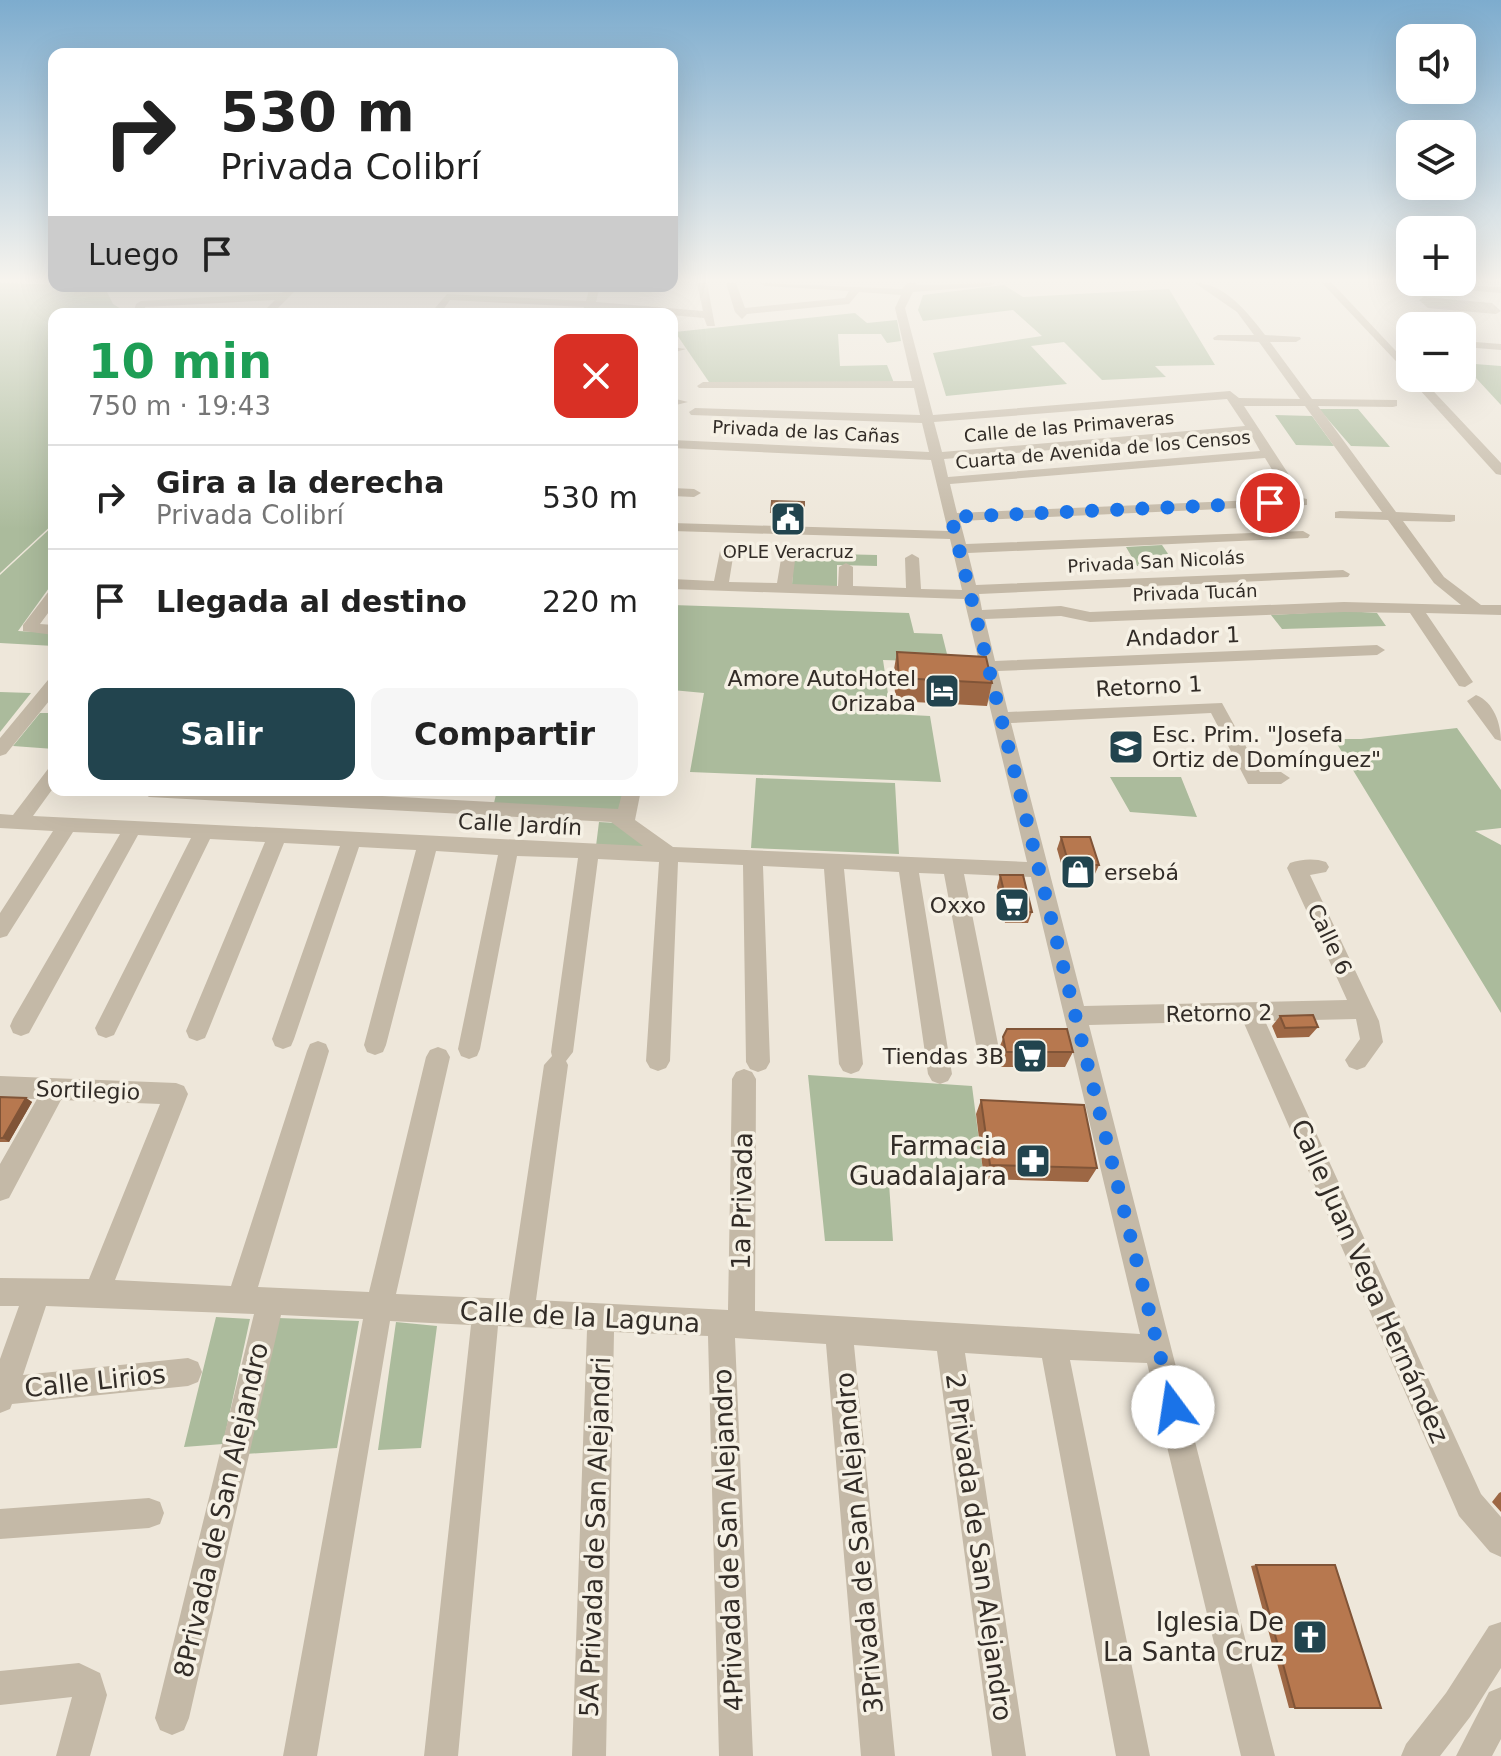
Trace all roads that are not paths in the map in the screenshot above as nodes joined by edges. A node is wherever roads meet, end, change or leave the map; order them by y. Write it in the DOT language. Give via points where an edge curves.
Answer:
graph roads {
  1 [pos="914,365"];
  2 [pos="1281,365"];
  3 [pos="919,384"];
  4 [pos="703,386"];
  5 [pos="1428,392"];
  6 [pos="1235,399"];
  7 [pos="1310,403"];
  8 [pos="1393,403"];
  9 [pos="695,412"];
  10 [pos="927,419"];
  11 [pos="1252,429"];
  12 [pos="1143,440"];
  13 [pos="678,444"];
  14 [pos="1094,444"];
  15 [pos="1267,454"];
  16 [pos="938,456"];
  17 [pos="1164,463"];
  18 [pos="1111,467"];
  19 [pos="1501,471"];
  20 [pos="943,481"];
  21 [pos="1286,481"];
  22 [pos="678,492"];
  23 [pos="694,493"];
  24 [pos="1302,502"];
  25 [pos="1340,515"];
  26 [pos="951,517"];
  27 [pos="1393,517"];
  28 [pos="1450,518"];
  29 [pos="678,527"];
  30 [pos="1303,535"];
  31 [pos="958,542"];
  32 [pos="727,551"];
  33 [pos="789,553"];
  34 [pos="912,558"];
  35 [pos="846,567"];
  36 [pos="1343,574"];
  37 [pos="678,584"];
  38 [pos="721,586"];
  39 [pos="784,588"];
  40 [pos="845,590"];
  41 [pos="914,593"];
  42 [pos="972,593"];
  43 [pos="48,602"];
  44 [pos="1415,609"];
  45 [pos="1478,610"];
  46 [pos="1501,610"];
  47 [pos="977,615"];
  48 [pos="48,630"];
  49 [pos="1377,650"];
  50 [pos="990,666"];
  51 [pos="1465,682"];
  52 [pos="48,691"];
  53 [pos="1476,701"];
  54 [pos="1002,718"];
  55 [pos="1498,729"];
  56 [pos="0,750"];
  57 [pos="1281,778"];
  58 [pos="48,780"];
  59 [pos="348,796"];
  60 [pos="631,796"];
  61 [pos="424,798"];
  62 [pos="625,820"];
  63 [pos="5,821"];
  64 [pos="67,825"];
  65 [pos="133,828"];
  66 [pos="204,832"];
  67 [pos="278,835"];
  68 [pos="352,839"];
  69 [pos="428,843"];
  70 [pos="509,848"];
  71 [pos="589,851"];
  72 [pos="669,855"];
  73 [pos="753,856"];
  74 [pos="833,860"];
  75 [pos="908,864"];
  76 [pos="953,867"];
  77 [pos="1319,867"];
  78 [pos="1037,870"];
  79 [pos="0,930"];
  80 [pos="1362,1009"];
  81 [pos="1250,1013"];
  82 [pos="1075,1016"];
  83 [pos="21,1026"];
  84 [pos="106,1028"];
  85 [pos="197,1031"];
  86 [pos="283,1039"];
  87 [pos="987,1044"];
  88 [pos="375,1045"];
  89 [pos="469,1049"];
  90 [pos="318,1051"];
  91 [pos="438,1057"];
  92 [pos="1357,1060"];
  93 [pos="658,1061"];
  94 [pos="851,1064"];
  95 [pos="940,1074"];
  96 [pos="0,1087"];
  97 [pos="55,1089"];
  98 [pos="0,1189"];
  99 [pos="0,1292"];
  100 [pos="97,1293"];
  101 [pos="37,1294"];
  102 [pos="256,1302"];
  103 [pos="379,1307"];
  104 [pos="486,1313"];
  105 [pos="520,1315"];
  106 [pos="601,1319"];
  107 [pos="731,1324"];
  108 [pos="839,1330"];
  109 [pos="949,1338"];
  110 [pos="1053,1345"];
  111 [pos="1159,1349"];
  112 [pos="188,1372"];
  113 [pos="2,1395"];
  114 [pos="149,1513"];
  115 [pos="0,1524"];
  116 [pos="1501,1541"];
  117 [pos="1501,1639"];
  118 [pos="0,1688"];
  119 [pos="1501,1704"];
  120 [pos="172,1718"];
  121 [pos="73,1756"];
  122 [pos="300,1756"];
  123 [pos="441,1756"];
  124 [pos="589,1756"];
  125 [pos="736,1756"];
  126 [pos="878,1756"];
  127 [pos="1009,1756"];
  128 [pos="1133,1756"];
  129 [pos="1258,1756"];
  130 [pos="1418,1756"];
  131 [pos="1473,1756"];
  1 -- 3 [label="street"];
  2 -- 7 [label="street"];
  3 -- 4 [label="street"];
  3 -- 10 [label="street"];
  5 -- 19 [label="street"];
  6 -- 7 [label="street"];
  6 -- 10 [label="street"];
  6 -- 11 [label="street"];
  7 -- 8 [label="street"];
  7 -- 27 [label="street"];
  9 -- 10 [label="street"];
  10 -- 16 [label="street"];
  11 -- 12 [label="street, Calle de las Primaveras"];
  11 -- 15 [label="street"];
  12 -- 14 [label="street, Calle de las Primaveras"];
  12 -- 17 [label="street"];
  13 -- 16 [label="street, Privada de las Cañas"];
  14 -- 16 [label="street, Calle de las Primaveras"];
  14 -- 18 [label="street"];
  15 -- 17 [label="street, Cuarta de Avenida de los Censos"];
  15 -- 21 [label="street"];
  16 -- 20 [label="street"];
  17 -- 18 [label="street, Cuarta de Avenida de los Censos"];
  18 -- 20 [label="street, Cuarta de Avenida de los Censos"];
  20 -- 26 [label="street"];
  22 -- 23 [label="street"];
  24 -- 26 [label="street"];
  25 -- 27 [label="street"];
  26 -- 31 [label="street"];
  27 -- 28 [label="street"];
  27 -- 45 [label="street" via="1439,580"];
  29 -- 31 [label="street"];
  30 -- 31 [label="street"];
  31 -- 42 [label="street"];
  32 -- 38 [label="street"];
  33 -- 39 [label="street"];
  34 -- 41 [label="street"];
  35 -- 40 [label="street"];
  36 -- 42 [label="street, Privada San Nicolás"];
  37 -- 38 [label="street, Privada San Nicolás"];
  38 -- 39 [label="street, Privada San Nicolás"];
  39 -- 40 [label="street, Privada San Nicolás"];
  40 -- 41 [label="street, Privada San Nicolás"];
  41 -- 42 [label="street, Privada San Nicolás"];
  42 -- 47 [label="street"];
  43 -- 48 [label="street" via="29,628"];
  44 -- 45 [label="street, Privada Tucán"];
  44 -- 47 [label="street, Privada Tucán"];
  44 -- 51 [label="street"];
  45 -- 46 [label="street, Privada Tucán"];
  47 -- 50 [label="street"];
  49 -- 50 [label="street, Andador 1"];
  50 -- 54 [label="street"];
  52 -- 56 [label="street"];
  53 -- 55 [label="street"];
  54 -- 57 [label="street, Retorno 1" via="1216,707 1254,779"];
  54 -- 78 [label="street"];
  58 -- 63 [label="street"];
  59 -- 61 [label="street"];
  60 -- 62 [label="street"];
  61 -- 62 [label="street"];
  62 -- 72 [label="street"];
  63 -- 64 [label="street, Calle Jardín"];
  64 -- 65 [label="street, Calle Jardín"];
  64 -- 79 [label="street"];
  65 -- 66 [label="street, Calle Jardín"];
  65 -- 83 [label="street"];
  66 -- 67 [label="street, Calle Jardín"];
  66 -- 84 [label="street"];
  67 -- 68 [label="street, Calle Jardín"];
  67 -- 85 [label="street"];
  68 -- 69 [label="street, Calle Jardín"];
  68 -- 86 [label="street"];
  69 -- 70 [label="street, Calle Jardín"];
  69 -- 88 [label="street"];
  70 -- 71 [label="street, Calle Jardín"];
  70 -- 89 [label="street"];
  71 -- 72 [label="street, Calle Jardín"];
  71 -- 105 [label="street"];
  72 -- 73 [label="street, Calle Jardín"];
  72 -- 93 [label="street"];
  73 -- 74 [label="street, Calle Jardín"];
  73 -- 107 [label="street, 1a Privada" via="751,1070"];
  74 -- 75 [label="street, Calle Jardín"];
  74 -- 94 [label="street"];
  75 -- 76 [label="street, Calle Jardín"];
  75 -- 95 [label="street"];
  76 -- 78 [label="street, Calle Jardín"];
  76 -- 87 [label="street"];
  77 -- 80 [label="street, Calle 6" via="1297,868"];
  78 -- 82 [label="street"];
  80 -- 81 [label="street, Retorno 2"];
  80 -- 92 [label="street, Calle 6" via="1372,1042"];
  81 -- 82 [label="street, Retorno 2"];
  81 -- 116 [label="street, Calle Juan Vega Hernández" via="1470,1505"];
  82 -- 111 [label="street"];
  90 -- 102 [label="street, 8Privada de San Alejandro"];
  91 -- 103 [label="street"];
  96 -- 97 [label="street, Sortilegio"];
  97 -- 98 [label="street"];
  97 -- 100 [label="street, Sortilegio" via="176,1094"];
  99 -- 101 [label="street, Calle de la Laguna"];
  100 -- 101 [label="street, Calle de la Laguna"];
  100 -- 102 [label="street, Calle de la Laguna"];
  101 -- 113 [label="street"];
  102 -- 103 [label="street, Calle de la Laguna"];
  102 -- 120 [label="street, 8Privada de San Alejandro"];
  103 -- 104 [label="street, Calle de la Laguna"];
  103 -- 122 [label="street"];
  104 -- 105 [label="street, Calle de la Laguna"];
  104 -- 123 [label="street"];
  105 -- 106 [label="street, Calle de la Laguna"];
  106 -- 107 [label="street, Calle de la Laguna"];
  106 -- 124 [label="street, 5A Privada de San Alejandri"];
  107 -- 108 [label="street, Calle de la Laguna"];
  107 -- 125 [label="street, 4Privada de San Alejandro"];
  108 -- 109 [label="street, Calle de la Laguna"];
  108 -- 126 [label="street, 3Privada de San Alejandro"];
  109 -- 110 [label="street, Calle de la Laguna"];
  109 -- 127 [label="street, 2 Privada de San Alejandro"];
  110 -- 111 [label="street, Calle de la Laguna"];
  110 -- 128 [label="street"];
  111 -- 129 [label="street"];
  112 -- 113 [label="street, Calle Lirios"];
  114 -- 115 [label="street"];
  117 -- 130 [label="street"];
  118 -- 121 [label="street" via="79,1680 88,1685 90,1695"];
  119 -- 131 [label="street"];
}
